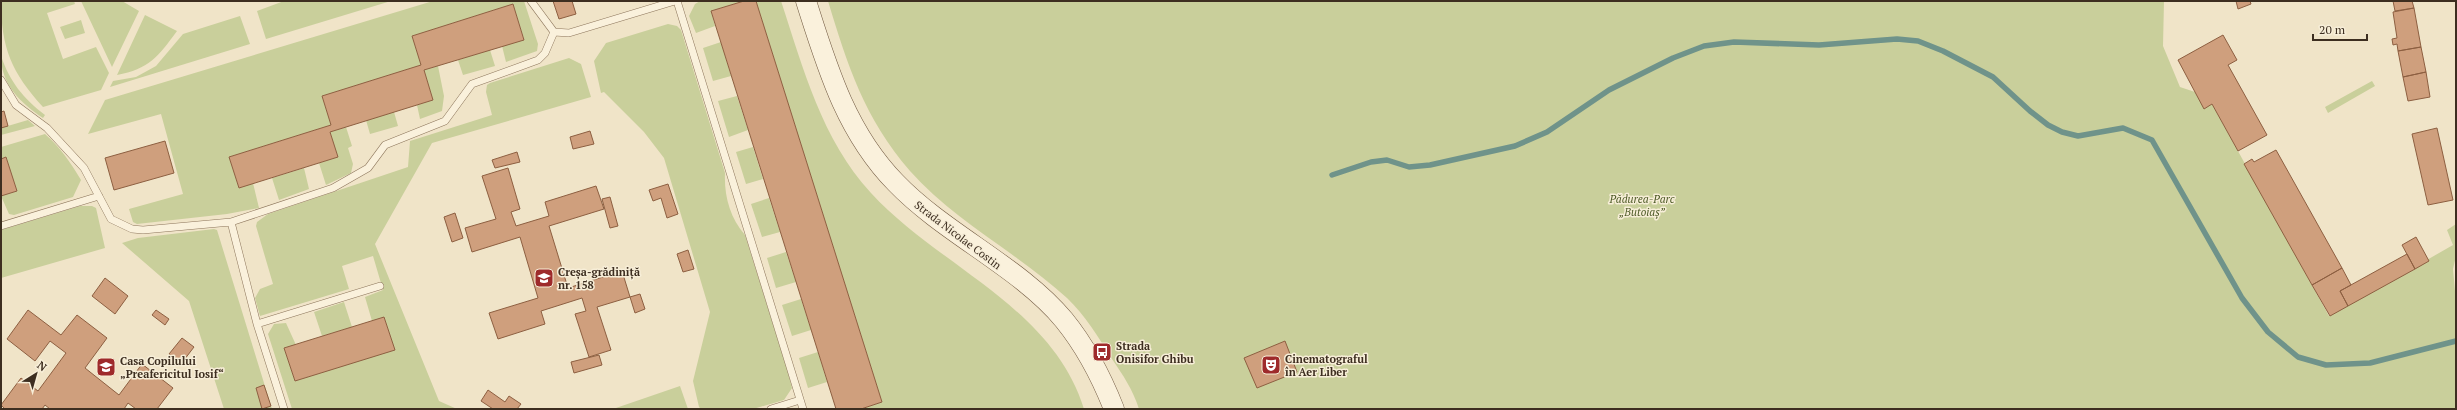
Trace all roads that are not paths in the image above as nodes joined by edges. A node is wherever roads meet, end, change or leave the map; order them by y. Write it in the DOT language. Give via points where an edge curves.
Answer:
graph roads {
  1 [pos="531,1"];
  2 [pos="676,1"];
  3 [pos="806,1"];
  4 [pos="554,32"];
  5 [pos="1,80"];
  6 [pos="99,196"];
  7 [pos="231,222"];
  8 [pos="1,226"];
  9 [pos="380,286"];
  10 [pos="257,324"];
  11 [pos="800,400"];
  12 [pos="284,409"];
  13 [pos="771,409"];
  14 [pos="803,409"];
  15 [pos="1114,409"];
  1 -- 4 [label="lane"];
  2 -- 4 [label="lane" via="569,33"];
  2 -- 11 [label="lane"];
  3 -- 15 [label="main road, Strada Nicolae Costin" via="836,92 850,121 874,157 914,201 1020,280 1063,319 1099,372"];
  4 -- 7 [label="lane" via="545,53 538,60 472,84 445,120 385,145 368,168 333,188"];
  5 -- 6 [label="lane" via="16,105 47,128 84,168"];
  6 -- 7 [label="lane" via="111,219 132,229"];
  6 -- 8 [label="lane"];
  7 -- 10 [label="lane"];
  9 -- 10 [label="lane"];
  10 -- 12 [label="lane"];
  11 -- 13 [label="lane"];
  11 -- 14 [label="lane"];
}
